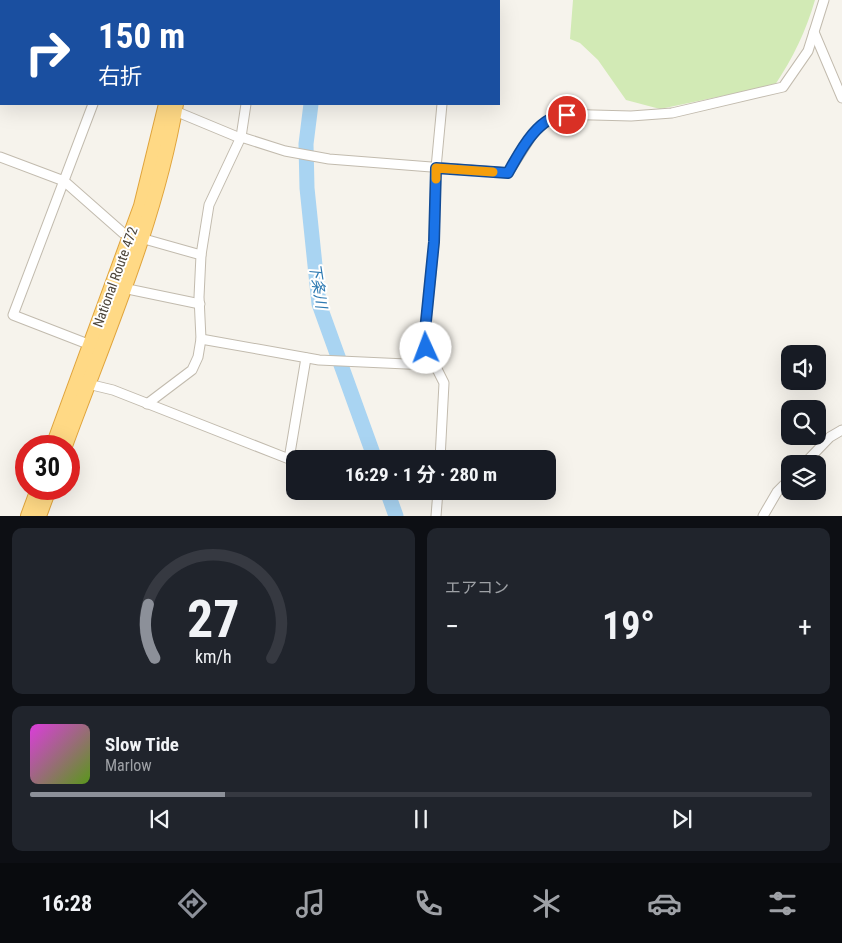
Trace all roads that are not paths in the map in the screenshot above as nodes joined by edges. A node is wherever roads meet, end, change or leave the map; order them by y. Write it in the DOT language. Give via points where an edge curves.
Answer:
graph roads {
  1 [pos="824,0"];
  2 [pos="814,32"];
  3 [pos="842,98"];
  4 [pos="93,105"];
  5 [pos="246,105"];
  6 [pos="442,105"];
  7 [pos="172,106"];
  8 [pos="241,137"];
  9 [pos="0,157"];
  10 [pos="436,168"];
  11 [pos="64,181"];
  12 [pos="135,237"];
  13 [pos="201,254"];
  14 [pos="123,288"];
  15 [pos="200,304"];
  16 [pos="201,339"];
  17 [pos="96,347"];
  18 [pos="306,358"];
  19 [pos="428,365"];
  20 [pos="88,384"];
  21 [pos="147,404"];
  22 [pos="842,430"];
  23 [pos="58,435"];
  24 [pos="69,435"];
  25 [pos="440,450"];
  26 [pos="813,455"];
  27 [pos="781,488"];
  28 [pos="34,500"];
  29 [pos="45,500"];
  30 [pos="437,500"];
  31 [pos="28,516"];
  32 [pos="40,516"];
  33 [pos="436,516"];
  34 [pos="763,516"];
  1 -- 2 [label="street"];
  2 -- 3 [label="street"];
  2 -- 10 [label="street" via="808,52 783,87 672,113 631,116 556,114 534,132 508,173"];
  4 -- 11 [label="street"];
  5 -- 8 [label="street"];
  6 -- 10 [label="street"];
  7 -- 8 [label="street"];
  7 -- 12 [label="highway, National Route 472" via="163,170"];
  8 -- 10 [label="street" via="285,151 329,159"];
  8 -- 13 [label="street" via="209,204"];
  9 -- 11 [label="street"];
  10 -- 19 [label="street" via="434,242 425,331"];
  11 -- 12 [label="street" via="123,233"];
  11 -- 17 [label="street" via="13,315"];
  12 -- 13 [label="street"];
  12 -- 14 [label="highway, National Route 472"];
  12 -- 17 [label="highway, National Route 472"];
  13 -- 15 [label="street"];
  14 -- 15 [label="street"];
  14 -- 17 [label="highway, National Route 472"];
  15 -- 16 [label="street"];
  16 -- 18 [label="street"];
  16 -- 21 [label="street" via="192,370"];
  17 -- 20 [label="highway, National Route 472"];
  17 -- 23 [label="highway, National Route 472"];
  18 -- 19 [label="street"];
  18 -- 21 [label="street" via="289,459"];
  19 -- 25 [label="street" via="437,369 444,383"];
  20 -- 21 [label="street"];
  20 -- 24 [label="highway, National Route 472"];
  22 -- 26 [label="street"];
  27 -- 34 [label="street"];
  28 -- 31 [label="highway"];
  29 -- 32 [label="highway"];
  30 -- 33 [label="street"];
}
